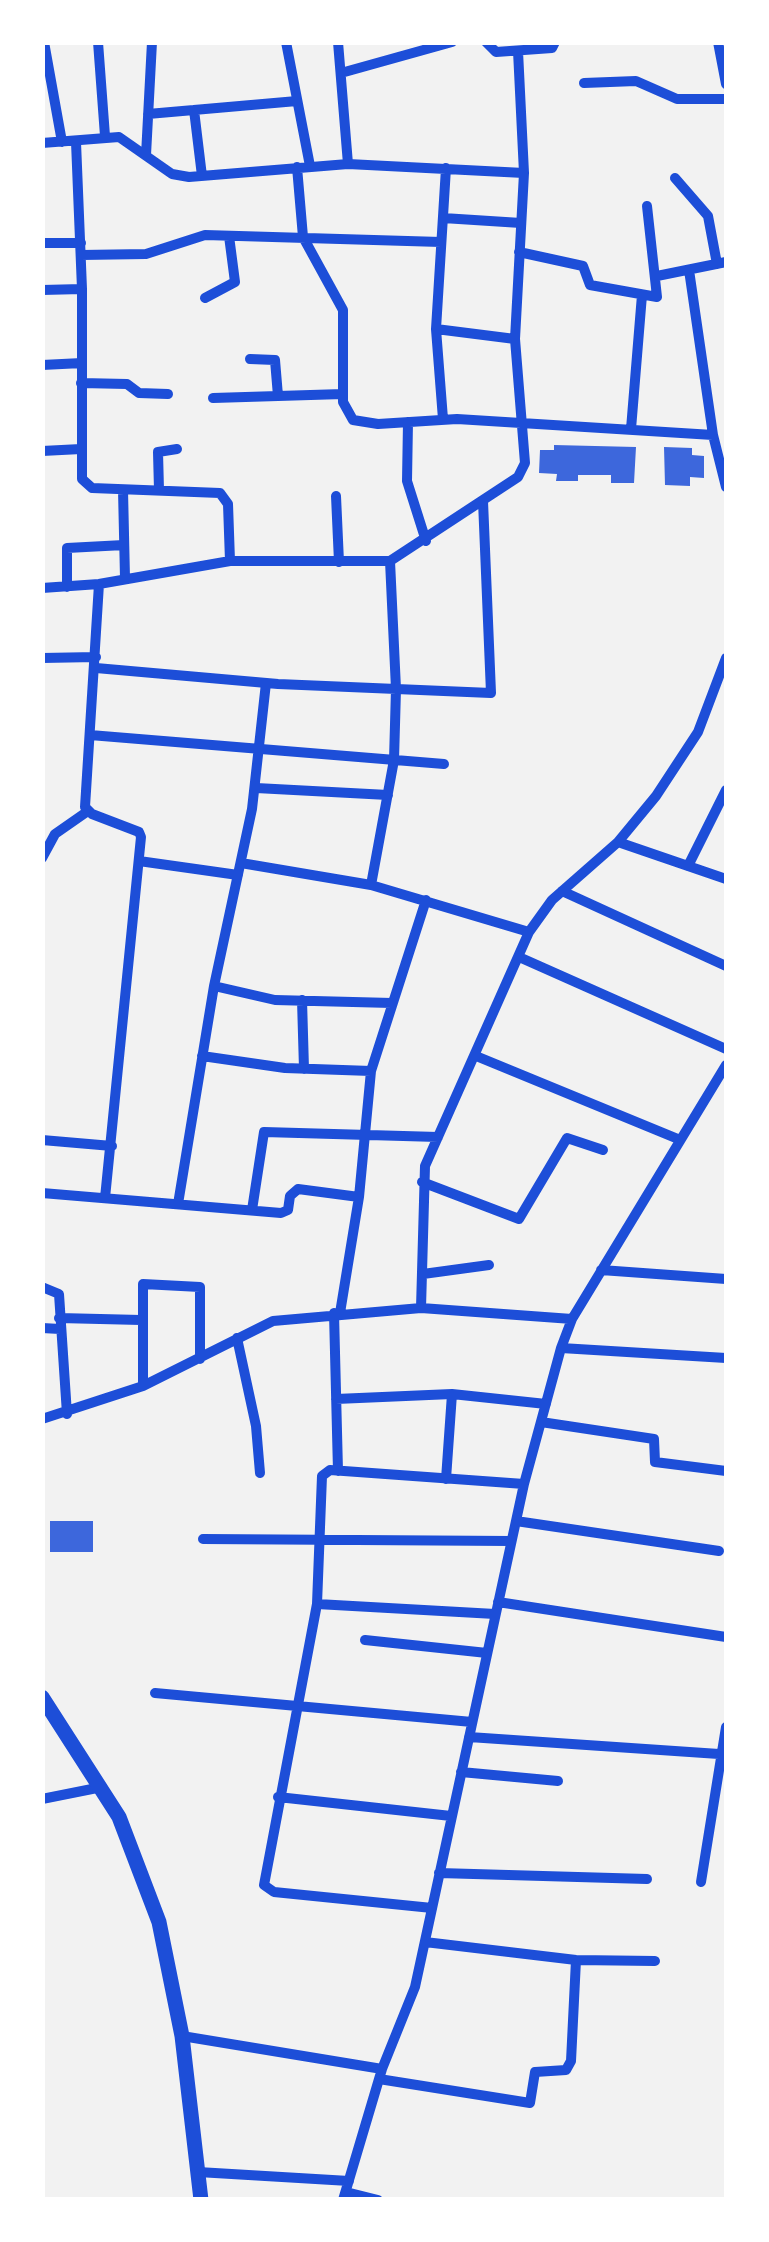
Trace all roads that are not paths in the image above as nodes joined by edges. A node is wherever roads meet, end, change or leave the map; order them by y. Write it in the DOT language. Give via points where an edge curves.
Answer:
graph roads {
  1 [pos="44,42"];
  2 [pos="98,42"];
  3 [pos="152,42"];
  4 [pos="286,42"];
  5 [pos="338,42"];
  6 [pos="452,42"];
  7 [pos="486,42"];
  8 [pos="556,42"];
  9 [pos="718,42"];
  10 [pos="518,51"];
  11 [pos="341,73"];
  12 [pos="584,83"];
  13 [pos="726,84"];
  14 [pos="726,99"];
  15 [pos="297,101"];
  16 [pos="194,110"];
  17 [pos="148,114"];
  18 [pos="105,136"];
  19 [pos="62,142"];
  20 [pos="76,142"];
  21 [pos="42,143"];
  22 [pos="146,155"];
  23 [pos="348,164"];
  24 [pos="303,166"];
  25 [pos="446,168"];
  26 [pos="524,173"];
  27 [pos="202,176"];
  28 [pos="675,178"];
  29 [pos="648,206"];
  30 [pos="442,218"];
  31 [pos="521,223"];
  32 [pos="229,236"];
  33 [pos="303,237"];
  34 [pos="441,242"];
  35 [pos="42,243"];
  36 [pos="81,249"];
  37 [pos="519,252"];
  38 [pos="722,263"];
  39 [pos="689,270"];
  40 [pos="657,276"];
  41 [pos="42,290"];
  42 [pos="82,290"];
  43 [pos="642,295"];
  44 [pos="205,298"];
  45 [pos="436,329"];
  46 [pos="515,339"];
  47 [pos="250,359"];
  48 [pos="82,362"];
  49 [pos="42,365"];
  50 [pos="82,383"];
  51 [pos="168,394"];
  52 [pos="343,394"];
  53 [pos="278,396"];
  54 [pos="213,398"];
  55 [pos="443,418"];
  56 [pos="408,422"];
  57 [pos="521,422"];
  58 [pos="631,430"];
  59 [pos="714,435"];
  60 [pos="81,449"];
  61 [pos="177,449"];
  62 [pos="42,451"];
  63 [pos="726,483"];
  64 [pos="123,490"];
  65 [pos="159,490"];
  66 [pos="336,496"];
  67 [pos="483,501"];
  68 [pos="426,542"];
  69 [pos="124,545"];
  70 [pos="230,561"];
  71 [pos="390,561"];
  72 [pos="339,562"];
  73 [pos="125,578"];
  74 [pos="100,584"];
  75 [pos="67,586"];
  76 [pos="42,588"];
  77 [pos="42,658"];
  78 [pos="726,658"];
  79 [pos="96,662"];
  80 [pos="266,683"];
  81 [pos="396,690"];
  82 [pos="90,734"];
  83 [pos="260,750"];
  84 [pos="394,760"];
  85 [pos="444,764"];
  86 [pos="256,788"];
  87 [pos="726,790"];
  88 [pos="388,795"];
  89 [pos="88,811"];
  90 [pos="618,842"];
  91 [pos="42,858"];
  92 [pos="139,862"];
  93 [pos="688,866"];
  94 [pos="239,869"];
  95 [pos="726,879"];
  96 [pos="372,885"];
  97 [pos="562,891"];
  98 [pos="426,900"];
  99 [pos="529,932"];
  100 [pos="520,957"];
  101 [pos="726,966"];
  102 [pos="214,986"];
  103 [pos="302,1000"];
  104 [pos="392,1003"];
  105 [pos="726,1049"];
  106 [pos="202,1056"];
  107 [pos="476,1056"];
  108 [pos="726,1065"];
  109 [pos="304,1069"];
  110 [pos="371,1071"];
  111 [pos="721,1086"];
  112 [pos="364,1134"];
  113 [pos="438,1137"];
  114 [pos="678,1138"];
  115 [pos="42,1140"];
  116 [pos="112,1146"];
  117 [pos="603,1150"];
  118 [pos="422,1182"];
  119 [pos="42,1193"];
  120 [pos="359,1197"];
  121 [pos="105,1198"];
  122 [pos="178,1204"];
  123 [pos="252,1210"];
  124 [pos="489,1265"];
  125 [pos="601,1270"];
  126 [pos="423,1274"];
  127 [pos="726,1279"];
  128 [pos="42,1287"];
  129 [pos="422,1308"];
  130 [pos="337,1313"];
  131 [pos="572,1319"];
  132 [pos="141,1320"];
  133 [pos="60,1323"];
  134 [pos="42,1328"];
  135 [pos="236,1338"];
  136 [pos="560,1348"];
  137 [pos="200,1358"];
  138 [pos="726,1358"];
  139 [pos="143,1386"];
  140 [pos="452,1394"];
  141 [pos="336,1399"];
  142 [pos="546,1404"];
  143 [pos="67,1414"];
  144 [pos="42,1420"];
  145 [pos="541,1422"];
  146 [pos="338,1471"];
  147 [pos="726,1471"];
  148 [pos="260,1473"];
  149 [pos="446,1478"];
  150 [pos="524,1484"];
  151 [pos="516,1521"];
  152 [pos="203,1539"];
  153 [pos="322,1540"];
  154 [pos="511,1542"];
  155 [pos="720,1551"];
  156 [pos="316,1604"];
  157 [pos="496,1608"];
  158 [pos="726,1636"];
  159 [pos="365,1640"];
  160 [pos="487,1653"];
  161 [pos="154,1693"];
  162 [pos="42,1696"];
  163 [pos="296,1706"];
  164 [pos="472,1722"];
  165 [pos="726,1727"];
  166 [pos="469,1737"];
  167 [pos="720,1754"];
  168 [pos="461,1772"];
  169 [pos="558,1780"];
  170 [pos="103,1787"];
  171 [pos="278,1798"];
  172 [pos="42,1800"];
  173 [pos="452,1816"];
  174 [pos="440,1873"];
  175 [pos="646,1878"];
  176 [pos="701,1882"];
  177 [pos="432,1908"];
  178 [pos="426,1942"];
  179 [pos="576,1960"];
  180 [pos="655,1961"];
  181 [pos="182,2036"];
  182 [pos="381,2074"];
  183 [pos="198,2172"];
  184 [pos="346,2191"];
  185 [pos="201,2200"];
  186 [pos="378,2200"];
  1 -- 19 [label="street"];
  2 -- 18 [label="street"];
  3 -- 17 [label="street"];
  4 -- 15 [label="street"];
  5 -- 11 [label="street"];
  6 -- 11 [label="street"];
  7 -- 10 [label="street" via="490,51"];
  8 -- 10 [label="street"];
  9 -- 13 [label="street"];
  10 -- 26 [label="street"];
  11 -- 23 [label="street"];
  12 -- 14 [label="street" via="636,82 677,99"];
  15 -- 16 [label="street"];
  15 -- 24 [label="street"];
  16 -- 17 [label="street"];
  16 -- 27 [label="street"];
  17 -- 22 [label="street"];
  18 -- 20 [label="street"];
  18 -- 22 [label="street"];
  19 -- 20 [label="street"];
  19 -- 21 [label="street"];
  20 -- 36 [label="street"];
  22 -- 27 [label="street" via="172,174"];
  23 -- 24 [label="street"];
  23 -- 25 [label="street"];
  24 -- 27 [label="street"];
  24 -- 33 [label="street"];
  25 -- 26 [label="street"];
  25 -- 30 [label="street"];
  26 -- 31 [label="street"];
  28 -- 38 [label="street" via="708,216"];
  29 -- 40 [label="street"];
  30 -- 31 [label="street"];
  30 -- 34 [label="street"];
  31 -- 37 [label="street"];
  32 -- 33 [label="street"];
  32 -- 36 [label="street" via="194,236 146,254"];
  32 -- 44 [label="street" via="236,282"];
  33 -- 34 [label="street"];
  33 -- 52 [label="street" via="343,310"];
  34 -- 45 [label="street"];
  35 -- 36 [label="street"];
  36 -- 42 [label="street"];
  37 -- 43 [label="street" via="583,266 590,286"];
  37 -- 46 [label="street"];
  38 -- 39 [label="street"];
  39 -- 40 [label="street"];
  39 -- 59 [label="street"];
  40 -- 43 [label="street" via="655,297"];
  41 -- 42 [label="street"];
  42 -- 48 [label="street"];
  43 -- 58 [label="street"];
  45 -- 46 [label="street"];
  45 -- 55 [label="street"];
  46 -- 57 [label="street"];
  47 -- 53 [label="street" via="275,360"];
  48 -- 49 [label="street"];
  48 -- 50 [label="street"];
  50 -- 51 [label="street"];
  50 -- 60 [label="street"];
  52 -- 53 [label="street"];
  52 -- 56 [label="street" via="353,420"];
  53 -- 54 [label="street"];
  55 -- 56 [label="street"];
  55 -- 57 [label="street"];
  56 -- 68 [label="street" via="409,493"];
  57 -- 58 [label="street"];
  57 -- 67 [label="street" via="522,470"];
  58 -- 59 [label="street"];
  59 -- 63 [label="street"];
  60 -- 62 [label="street"];
  60 -- 64 [label="street" via="86,485"];
  61 -- 65 [label="street" via="158,452"];
  64 -- 65 [label="street"];
  64 -- 69 [label="street"];
  65 -- 70 [label="street" via="224,496"];
  66 -- 72 [label="street"];
  67 -- 68 [label="street"];
  67 -- 81 [label="street" via="491,693"];
  68 -- 71 [label="street"];
  69 -- 73 [label="street"];
  69 -- 75 [label="street" via="69,547"];
  70 -- 72 [label="street"];
  70 -- 73 [label="street"];
  71 -- 72 [label="street"];
  71 -- 81 [label="street"];
  73 -- 74 [label="street"];
  74 -- 75 [label="street"];
  74 -- 79 [label="street"];
  75 -- 76 [label="street"];
  77 -- 79 [label="street"];
  78 -- 90 [label="street" via="684,755"];
  79 -- 80 [label="street"];
  79 -- 82 [label="street"];
  80 -- 81 [label="street"];
  80 -- 83 [label="street"];
  81 -- 84 [label="street"];
  82 -- 83 [label="street"];
  82 -- 89 [label="street"];
  83 -- 84 [label="street"];
  83 -- 86 [label="street"];
  84 -- 85 [label="street"];
  84 -- 88 [label="street"];
  86 -- 88 [label="street"];
  86 -- 94 [label="street"];
  87 -- 93 [label="street"];
  88 -- 96 [label="street"];
  89 -- 91 [label="street" via="56,834"];
  89 -- 92 [label="street" via="139,832"];
  90 -- 93 [label="street"];
  90 -- 97 [label="street"];
  92 -- 94 [label="street"];
  92 -- 116 [label="street"];
  93 -- 95 [label="street"];
  94 -- 96 [label="street"];
  94 -- 102 [label="street"];
  96 -- 98 [label="street"];
  97 -- 99 [label="street"];
  97 -- 101 [label="street"];
  98 -- 99 [label="street"];
  98 -- 104 [label="street"];
  99 -- 100 [label="street"];
  100 -- 105 [label="street"];
  100 -- 107 [label="street"];
  102 -- 103 [label="street"];
  102 -- 106 [label="street"];
  103 -- 104 [label="street"];
  103 -- 109 [label="street"];
  104 -- 110 [label="street"];
  106 -- 109 [label="street"];
  106 -- 122 [label="street"];
  107 -- 113 [label="street"];
  107 -- 114 [label="street"];
  108 -- 111 [label="street"];
  109 -- 110 [label="street"];
  110 -- 112 [label="street"];
  111 -- 114 [label="street"];
  112 -- 113 [label="street"];
  112 -- 120 [label="street"];
  112 -- 123 [label="street" via="264,1132"];
  113 -- 118 [label="street"];
  114 -- 125 [label="street"];
  115 -- 116 [label="street"];
  116 -- 121 [label="street"];
  117 -- 118 [label="street" via="567,1138 519,1220"];
  118 -- 126 [label="street"];
  119 -- 121 [label="street"];
  120 -- 123 [label="street" via="298,1189 286,1212"];
  120 -- 130 [label="street"];
  121 -- 122 [label="street"];
  122 -- 123 [label="street"];
  124 -- 126 [label="street"];
  125 -- 127 [label="street"];
  125 -- 131 [label="street"];
  126 -- 129 [label="street"];
  128 -- 133 [label="street" via="57,1290"];
  129 -- 130 [label="street"];
  129 -- 131 [label="street"];
  130 -- 135 [label="street" via="261,1324"];
  130 -- 141 [label="street"];
  131 -- 136 [label="street"];
  132 -- 133 [label="street"];
  132 -- 137 [label="street" via="143,1284 200,1287"];
  132 -- 139 [label="street"];
  133 -- 134 [label="street"];
  133 -- 143 [label="street"];
  135 -- 137 [label="street"];
  135 -- 148 [label="street"];
  136 -- 138 [label="street"];
  136 -- 142 [label="street"];
  137 -- 139 [label="street"];
  139 -- 143 [label="street"];
  140 -- 141 [label="street"];
  140 -- 142 [label="street"];
  140 -- 149 [label="street"];
  141 -- 146 [label="street"];
  142 -- 145 [label="street"];
  143 -- 144 [label="street"];
  145 -- 147 [label="street" via="652,1439 655,1462"];
  145 -- 150 [label="street"];
  146 -- 149 [label="street"];
  146 -- 153 [label="street" via="326,1471 322,1480"];
  149 -- 150 [label="street"];
  150 -- 151 [label="street"];
  151 -- 154 [label="street"];
  151 -- 155 [label="street"];
  152 -- 153 [label="street"];
  153 -- 154 [label="street"];
  153 -- 156 [label="street"];
  154 -- 157 [label="street"];
  156 -- 157 [label="street"];
  156 -- 163 [label="street"];
  157 -- 158 [label="street"];
  157 -- 160 [label="street"];
  159 -- 160 [label="street"];
  160 -- 164 [label="street"];
  161 -- 163 [label="street"];
  162 -- 170 [label="main road"];
  163 -- 164 [label="street"];
  163 -- 171 [label="street"];
  164 -- 166 [label="street"];
  165 -- 167 [label="street"];
  166 -- 167 [label="street"];
  166 -- 168 [label="street"];
  167 -- 176 [label="street"];
  168 -- 169 [label="street"];
  168 -- 173 [label="street"];
  170 -- 172 [label="street"];
  170 -- 181 [label="main road" via="141,1868"];
  171 -- 173 [label="street"];
  171 -- 177 [label="street" via="263,1878 268,1890"];
  173 -- 174 [label="street"];
  174 -- 175 [label="street"];
  174 -- 177 [label="street"];
  177 -- 178 [label="street"];
  178 -- 179 [label="street"];
  178 -- 182 [label="street"];
  179 -- 180 [label="street"];
  179 -- 182 [label="street" via="571,2062 566,2070 535,2072 527,2103"];
  181 -- 182 [label="street"];
  181 -- 183 [label="main road"];
  182 -- 184 [label="street"];
  183 -- 184 [label="street"];
  183 -- 185 [label="main road"];
  184 -- 186 [label="street"];
}
